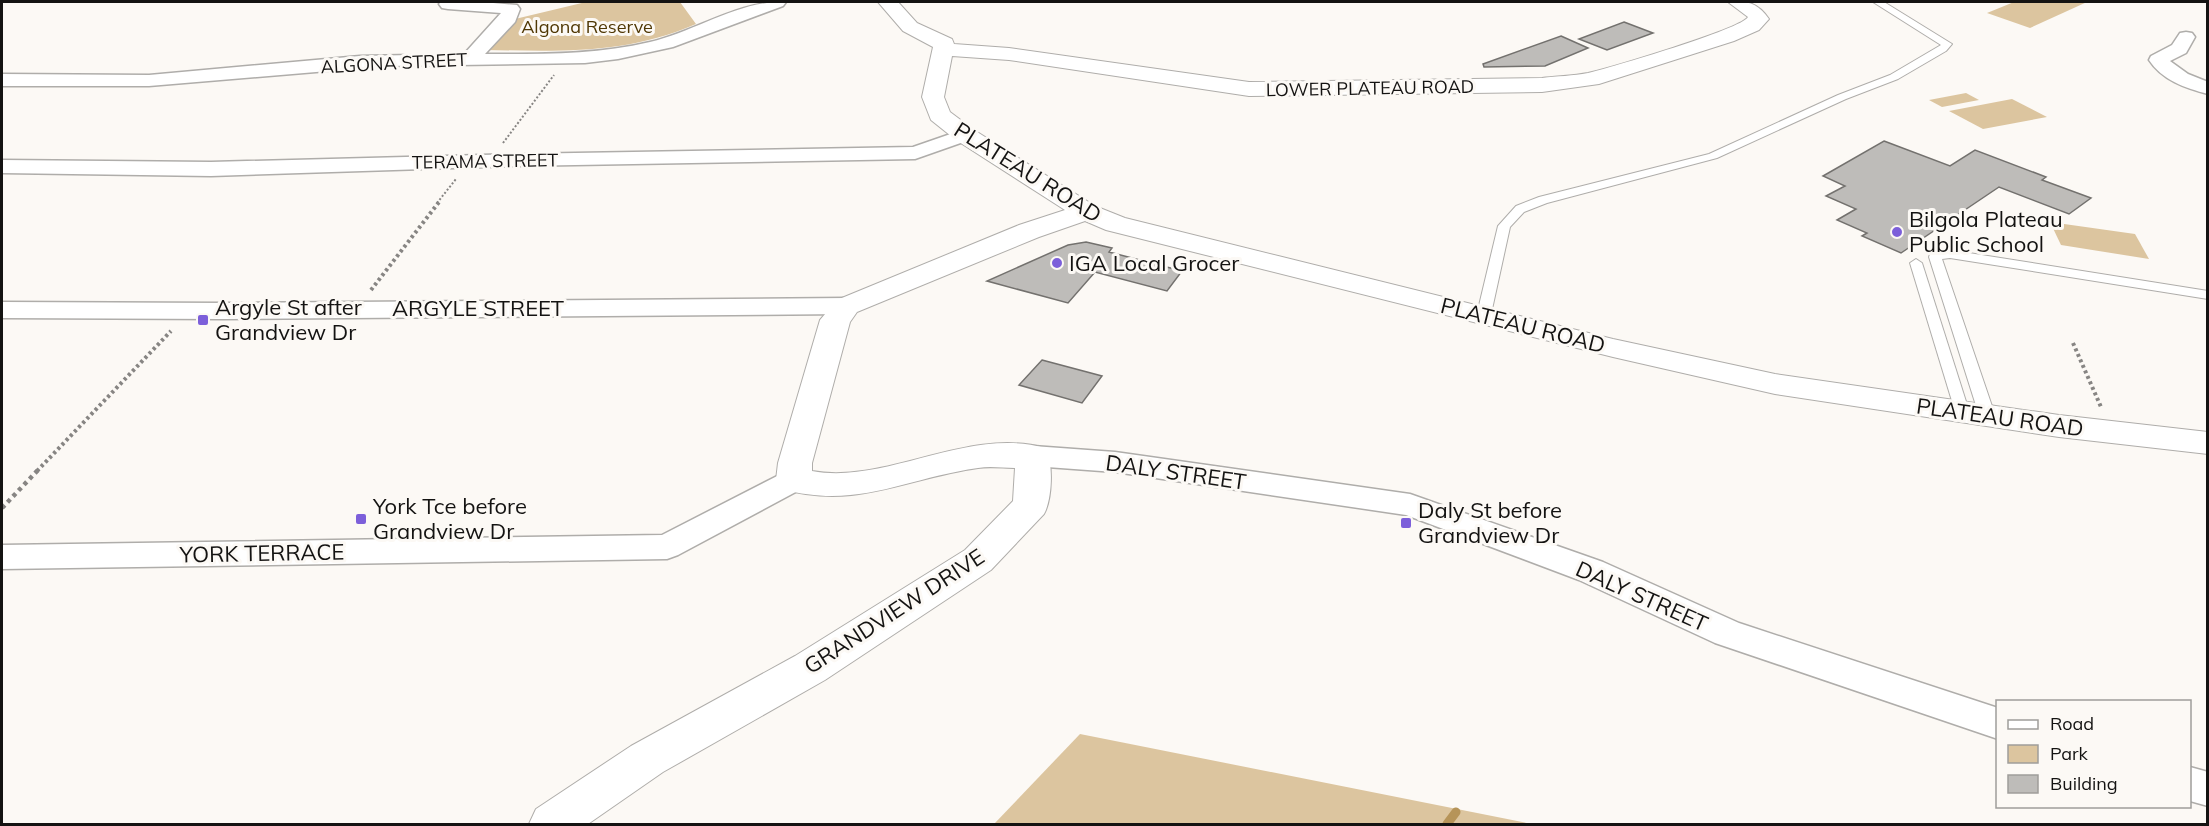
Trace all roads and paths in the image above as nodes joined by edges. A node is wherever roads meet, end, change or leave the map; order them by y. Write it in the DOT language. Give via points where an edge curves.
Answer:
graph roads {
  1 [pos="777,2"];
  2 [pos="888,2"];
  3 [pos="1738,2"];
  4 [pos="1878,2"];
  5 [pos="448,4"];
  6 [pos="2186,37"];
  7 [pos="944,50"];
  8 [pos="470,59"];
  9 [pos="2,80"];
  10 [pos="2208,88"];
  11 [pos="965,135"];
  12 [pos="2,167"];
  13 [pos="1086,212"];
  14 [pos="1916,263"];
  15 [pos="2208,296"];
  16 [pos="847,306"];
  17 [pos="2,310"];
  18 [pos="190,311"];
  19 [pos="1484,314"];
  20 [pos="2073,343"];
  21 [pos="1975,413"];
  22 [pos="2113,432"];
  23 [pos="2208,443"];
  24 [pos="1033,456"];
  25 [pos="795,480"];
  26 [pos="2,508"];
  27 [pos="2,557"];
  28 [pos="1996,722"];
  29 [pos="2191,784"];
  30 [pos="2208,789"];
  31 [pos="552,825"];
  1 -- 8 [label="street, ALGONA STREET" via="649,48 567,57"];
  2 -- 7 [label="street" via="910,27 944,44"];
  3 -- 7 [label="street, LOWER PLATEAU ROAD" via="1759,19 1752,26 1591,79 1560,84 1250,90 1009,54"];
  4 -- 19 [label="lane" via="1947,44 1894,77 1713,156 1520,209 1504,226"];
  5 -- 8 [label="street" via="511,9 509,18"];
  6 -- 10 [label="street" via="2179,49 2158,60 2184,81"];
  7 -- 11 [label="street, PLATEAU ROAD" via="933,97 939,115"];
  8 -- 9 [label="street, ALGONA STREET" via="385,60 166,80"];
  11 -- 12 [label="street, TERAMA STREET" via="915,153 211,169"];
  11 -- 13 [label="street, PLATEAU ROAD"];
  13 -- 16 [label="street" via="1029,231"];
  13 -- 19 [label="street, PLATEAU ROAD" via="1116,224"];
  14 -- 21 [label="lane"];
  15 -- 21 [label="lane" via="1950,254 1935,257"];
  16 -- 18 [label="street, ARGYLE STREET"];
  16 -- 25 [label="street" via="835,320 795,463"];
  17 -- 18 [label="street, ARGYLE STREET"];
  18 -- 26 [label="path"];
  19 -- 21 [label="street, PLATEAU ROAD" via="1775,384"];
  20 -- 22 [label="path"];
  21 -- 22 [label="street, PLATEAU ROAD"];
  22 -- 23 [label="street, PLATEAU ROAD"];
  24 -- 25 [label="street" via="979,456 860,483 821,485"];
  24 -- 28 [label="street, DALY STREET" via="1115,462 1410,505 1591,571 1727,633"];
  24 -- 31 [label="street, GRANDVIEW DRIVE" via="1031,506 978,560 810,668 647,759"];
  25 -- 27 [label="street, YORK TERRACE" via="667,547"];
  29 -- 30 [label="street"];
}
